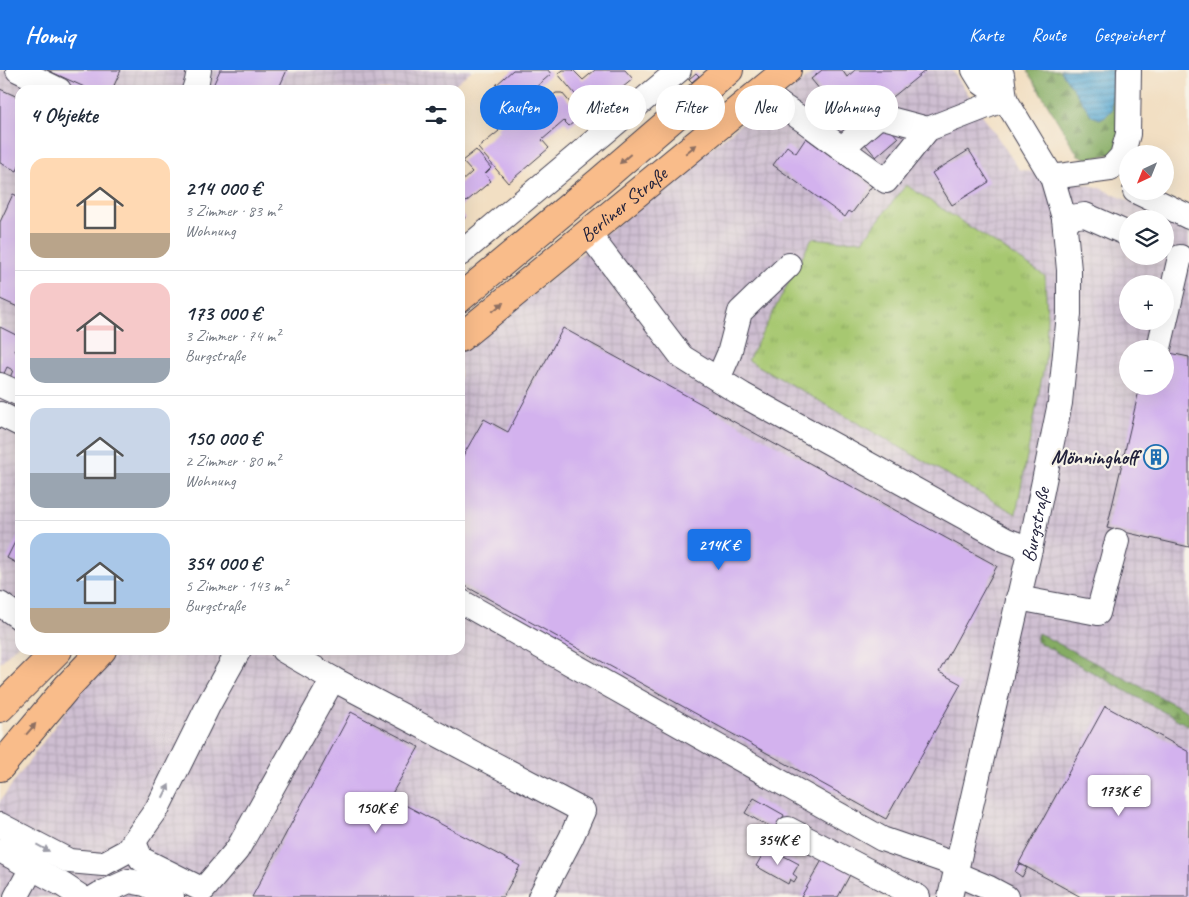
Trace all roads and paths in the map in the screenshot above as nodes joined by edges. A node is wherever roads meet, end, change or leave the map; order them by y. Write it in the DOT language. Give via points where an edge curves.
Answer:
graph roads {
  1 [pos="18,70"];
  2 [pos="678,70"];
  3 [pos="729,70"];
  4 [pos="787,70"];
  5 [pos="974,70"];
  6 [pos="999,70"];
  7 [pos="1129,70"];
  8 [pos="49,85"];
  9 [pos="768,85"];
  10 [pos="1005,100"];
  11 [pos="735,112"];
  12 [pos="795,115"];
  13 [pos="928,129"];
  14 [pos="842,148"];
  15 [pos="1110,169"];
  16 [pos="1052,177"];
  17 [pos="1119,181"];
  18 [pos="1154,200"];
  19 [pos="1189,216"];
  20 [pos="1064,218"];
  21 [pos="1119,230"];
  22 [pos="588,233"];
  23 [pos="465,250"];
  24 [pos="1178,257"];
  25 [pos="789,266"];
  26 [pos="465,294"];
  27 [pos="465,334"];
  28 [pos="1161,340"];
  29 [pos="718,380"];
  30 [pos="0,385"];
  31 [pos="15,392"];
  32 [pos="0,414"];
  33 [pos="15,422"];
  34 [pos="1117,540"];
  35 [pos="1030,549"];
  36 [pos="1018,598"];
  37 [pos="0,604"];
  38 [pos="465,604"];
  39 [pos="15,614"];
  40 [pos="53,655"];
  41 [pos="97,655"];
  42 [pos="237,655"];
  43 [pos="292,655"];
  44 [pos="333,679"];
  45 [pos="0,708"];
  46 [pos="0,767"];
  47 [pos="0,825"];
  48 [pos="788,829"];
  49 [pos="134,842"];
  50 [pos="0,850"];
  51 [pos="32,868"];
  52 [pos="956,870"];
  53 [pos="16,897"];
  54 [pos="81,897"];
  55 [pos="96,897"];
  56 [pos="172,897"];
  57 [pos="540,897"];
  58 [pos="918,897"];
  59 [pos="950,897"];
  60 [pos="1006,897"];
  1 -- 8 [label="street"];
  2 -- 23 [label="street"];
  3 -- 26 [label="main road, Berliner Straße, one-way"];
  4 -- 9 [label="main road, Berliner Straße"];
  5 -- 10 [label="street, Burgstraße" via="982,83"];
  6 -- 10 [label="street, Burgstraße"];
  7 -- 15 [label="street" via="1128,134 1122,156"];
  10 -- 13 [label="street"];
  10 -- 16 [label="street, Burgstraße"];
  22 -- 11 [label="main road, Berliner Straße, one-way"];
  12 -- 14 [label="street"];
  13 -- 14 [label="street" via="879,116"];
  13 -- 14 [label="street" via="886,181"];
  15 -- 16 [label="street"];
  15 -- 17 [label="street"];
  16 -- 20 [label="street, Burgstraße"];
  18 -- 19 [label="street"];
  20 -- 21 [label="street" via="1085,215"];
  20 -- 35 [label="street, Burgstraße" via="1069,270 1065,358 1060,402"];
  27 -- 22 [label="main road, Berliner Straße, one-way"];
  22 -- 29 [label="street" via="682,357"];
  24 -- 28 [label="street"];
  25 -- 29 [label="street" via="740,312"];
  29 -- 35 [label="street" via="1006,540"];
  30 -- 31 [label="street"];
  32 -- 33 [label="street"];
  34 -- 36 [label="street" via="1098,613"];
  35 -- 36 [label="street, Burgstraße"];
  36 -- 52 [label="street, Burgstraße"];
  37 -- 39 [label="street"];
  38 -- 52 [label="street" via="882,839"];
  40 -- 45 [label="main road"];
  46 -- 41 [label="main road, one-way"];
  49 -- 42 [label="street, one-way" via="157,809"];
  43 -- 44 [label="street"];
  44 -- 49 [label="street" via="237,850 202,890 141,859"];
  44 -- 57 [label="street" via="583,812"];
  47 -- 49 [label="street, one-way" via="69,861 102,864 127,851"];
  48 -- 58 [label="street"];
  50 -- 51 [label="street"];
  51 -- 53 [label="street"];
  51 -- 54 [label="street"];
  52 -- 59 [label="street, Burgstraße"];
  52 -- 60 [label="street"];
  55 -- 56 [label="street" via="129,881"];
}
